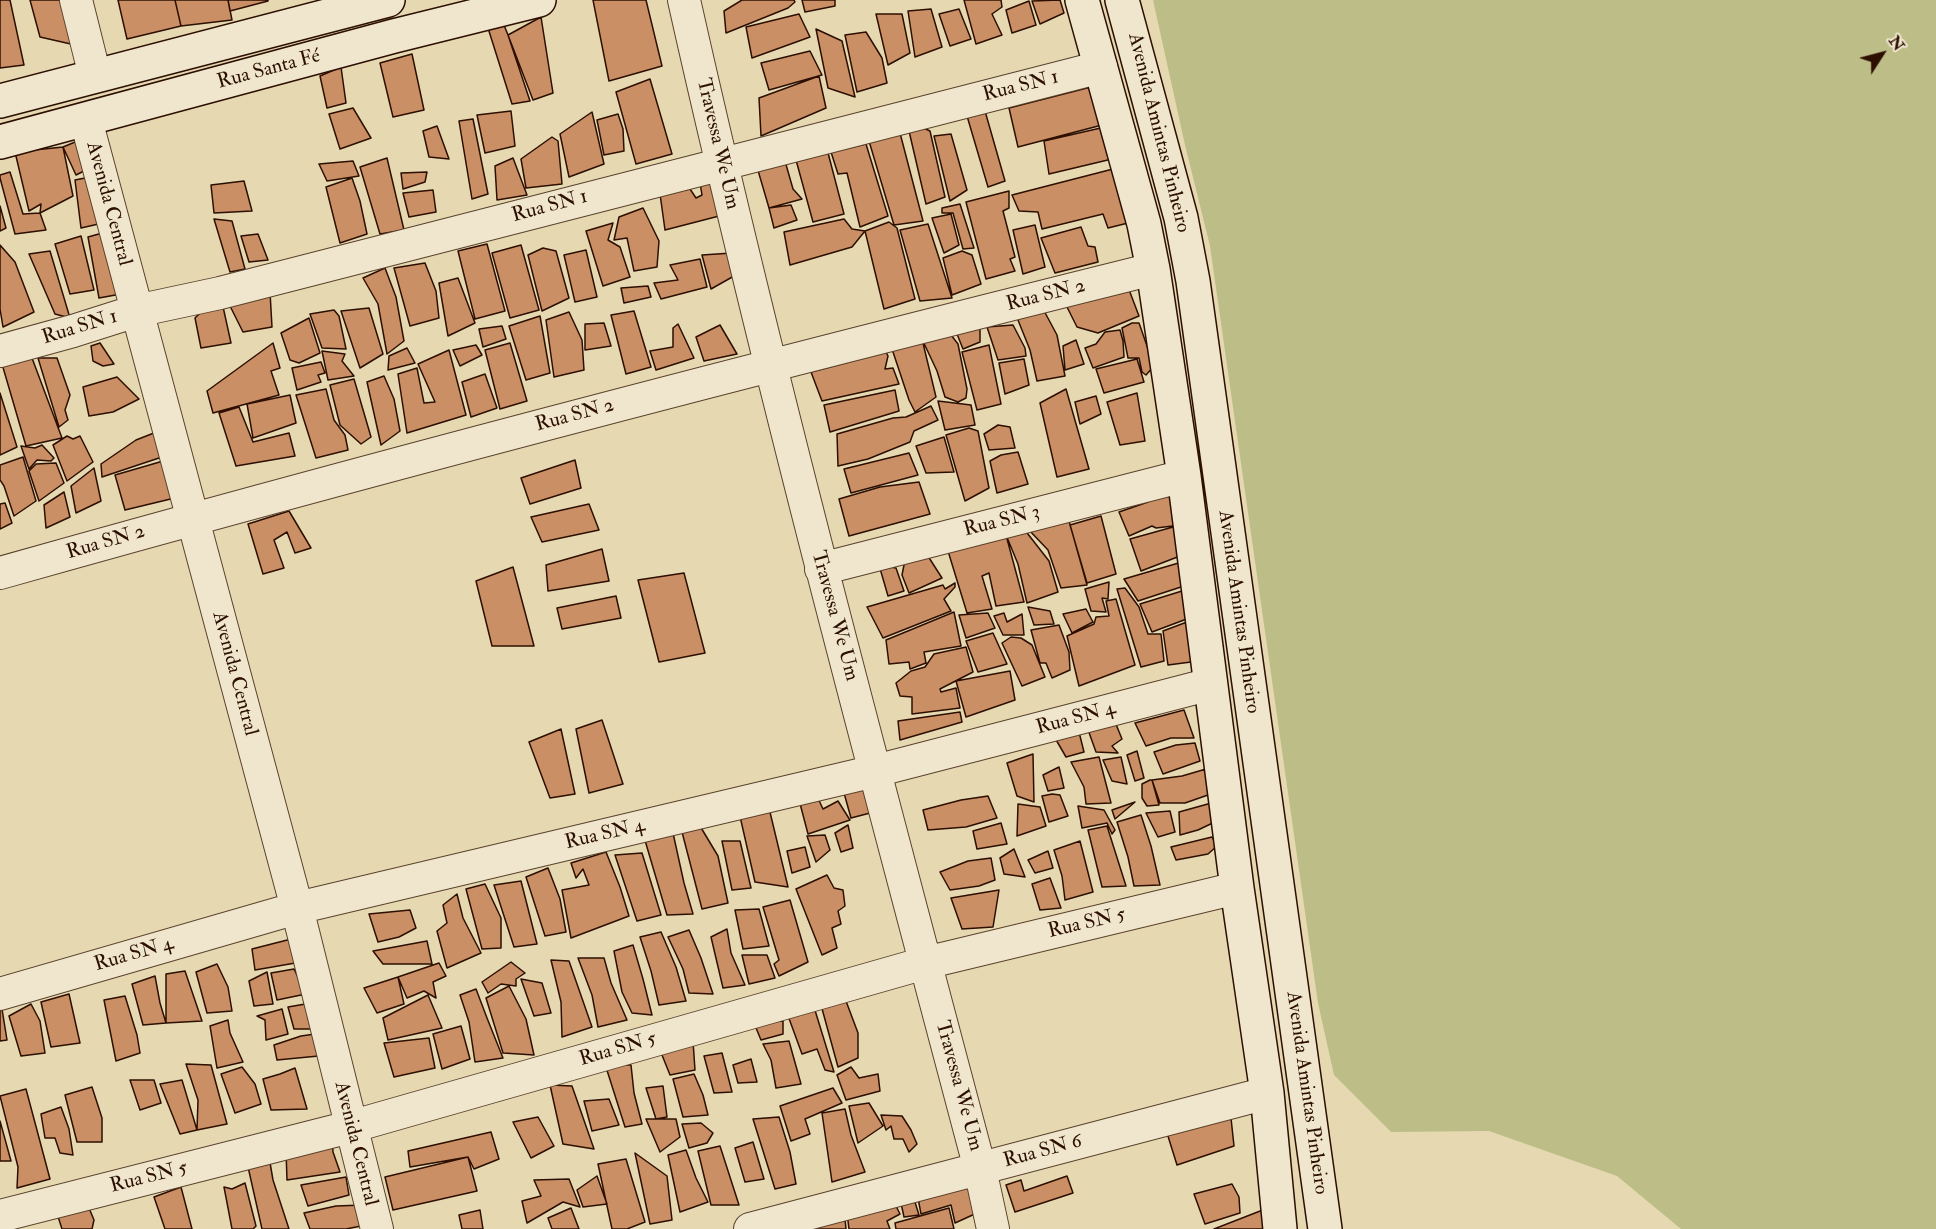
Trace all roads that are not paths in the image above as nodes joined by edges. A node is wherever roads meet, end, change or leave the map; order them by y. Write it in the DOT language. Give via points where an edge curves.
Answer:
graph roads {
  1 [pos="76,0"];
  2 [pos="387,0"];
  3 [pos="539,0"];
  4 [pos="684,0"];
  5 [pos="1082,0"];
  6 [pos="1122,0"];
  7 [pos="394,36"];
  8 [pos="1101,67"];
  9 [pos="95,76"];
  10 [pos="0,101"];
  11 [pos="86,120"];
  12 [pos="0,142"];
  13 [pos="721,163"];
  14 [pos="1153,269"];
  15 [pos="136,311"];
  16 [pos="0,351"];
  17 [pos="770,364"];
  18 [pos="1184,476"];
  19 [pos="193,519"];
  20 [pos="821,569"];
  21 [pos="0,573"];
  22 [pos="1211,684"];
  23 [pos="874,771"];
  24 [pos="1237,888"];
  25 [pos="297,909"];
  26 [pos="925,963"];
  27 [pos="0,994"];
  28 [pos="1267,1093"];
  29 [pos="351,1127"];
  30 [pos="980,1168"];
  31 [pos="0,1216"];
  32 [pos="377,1229"];
  33 [pos="750,1229"];
  34 [pos="993,1229"];
  35 [pos="1280,1229"];
  36 [pos="1325,1229"];
  1 -- 9 [label="street"];
  2 -- 7 [label="street"];
  2 -- 9 [label="street, Rua Santa Fé"];
  3 -- 7 [label="street, Rua Santa Fé"];
  4 -- 13 [label="street, Travessa We Um"];
  5 -- 8 [label="street, Avenida Amintas Pinheiro"];
  6 -- 36 [label="street, Avenida Amintas Pinheiro" via="1181,218 1193,281"];
  7 -- 11 [label="street, Rua Santa Fé"];
  8 -- 13 [label="street, Rua SN 1"];
  8 -- 14 [label="street, Avenida Amintas Pinheiro"];
  9 -- 10 [label="street, Rua Santa Fé"];
  11 -- 12 [label="street, Rua Santa Fé"];
  11 -- 15 [label="street, Avenida Central"];
  13 -- 15 [label="street, Rua SN 1" via="220,293"];
  13 -- 17 [label="street, Travessa We Um"];
  14 -- 17 [label="street, Rua SN 2"];
  14 -- 18 [label="street, Avenida Amintas Pinheiro"];
  15 -- 16 [label="street, Rua SN 1"];
  15 -- 19 [label="street, Avenida Central"];
  17 -- 19 [label="street, Rua SN 2"];
  17 -- 20 [label="street, Travessa We Um"];
  18 -- 20 [label="street, Rua SN 3"];
  18 -- 22 [label="street, Avenida Amintas Pinheiro"];
  19 -- 21 [label="street, Rua SN 2"];
  19 -- 25 [label="street, Avenida Central"];
  20 -- 23 [label="street, Travessa We Um"];
  22 -- 23 [label="street, Rua SN 4"];
  22 -- 24 [label="street, Avenida Amintas Pinheiro"];
  23 -- 25 [label="street, Rua SN 4"];
  23 -- 26 [label="street, Travessa We Um"];
  24 -- 26 [label="street, Rua SN 5"];
  24 -- 28 [label="street, Avenida Amintas Pinheiro"];
  25 -- 27 [label="street, Rua SN 4"];
  25 -- 29 [label="street, Avenida Central"];
  26 -- 29 [label="street, Rua SN 5"];
  26 -- 30 [label="street, Travessa We Um"];
  28 -- 30 [label="street, Rua SN 6"];
  28 -- 35 [label="street, Avenida Amintas Pinheiro"];
  29 -- 31 [label="street, Rua SN 5"];
  29 -- 32 [label="street, Avenida Central"];
  30 -- 33 [label="street, Rua SN 6"];
  30 -- 34 [label="street, Travessa We Um"];
}
